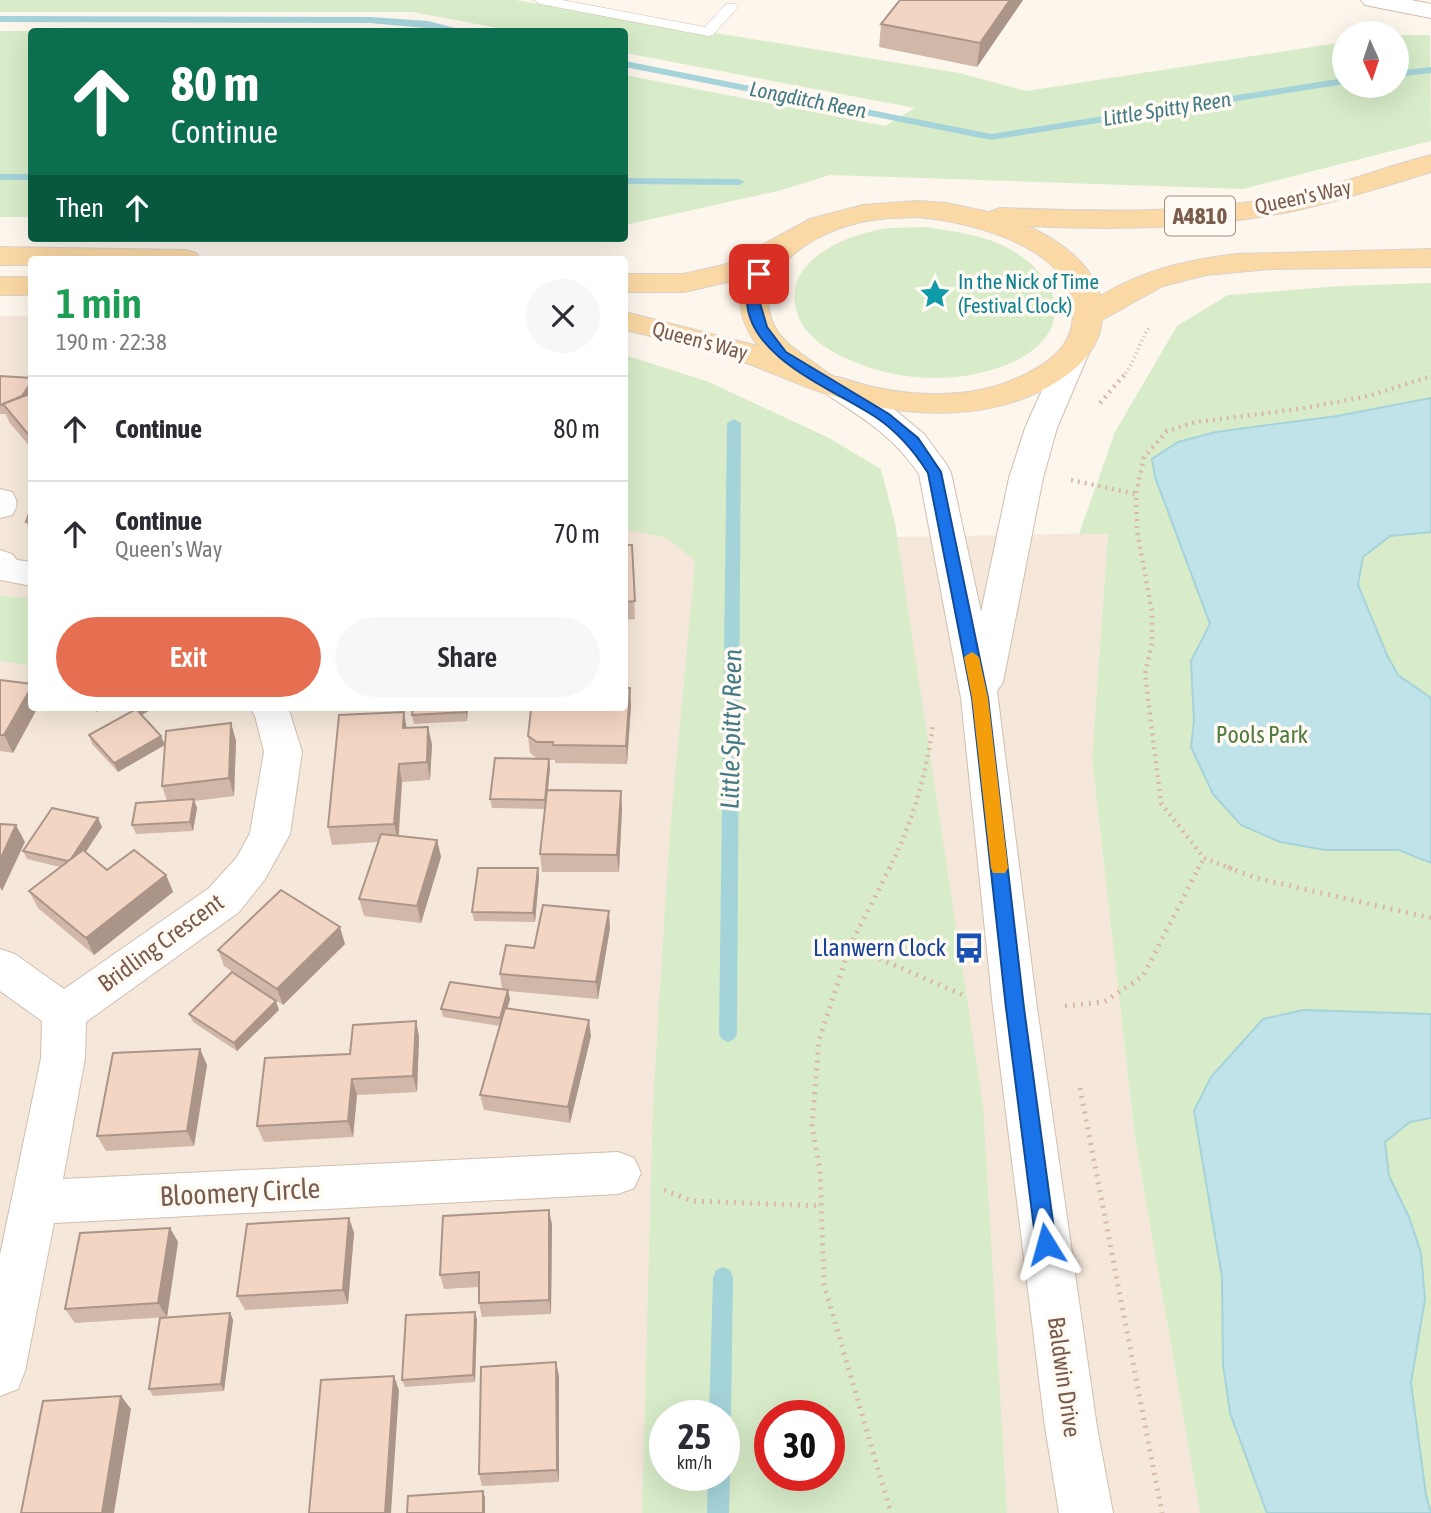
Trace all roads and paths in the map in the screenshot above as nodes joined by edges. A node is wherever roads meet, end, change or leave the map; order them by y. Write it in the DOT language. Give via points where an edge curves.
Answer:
graph roads {
  1 [pos="540,0"];
  2 [pos="1373,0"];
  3 [pos="732,7"];
  4 [pos="1431,10"];
  5 [pos="1431,163"];
  6 [pos="962,215"];
  7 [pos="804,233"];
  8 [pos="0,256"];
  9 [pos="28,256"];
  10 [pos="1431,258"];
  11 [pos="628,283"];
  12 [pos="0,286"];
  13 [pos="28,286"];
  14 [pos="1090,315"];
  15 [pos="628,322"];
  16 [pos="1073,355"];
  17 [pos="1431,376"];
  18 [pos="826,382"];
  19 [pos="1067,479"];
  20 [pos="1136,494"];
  21 [pos="0,500"];
  22 [pos="0,507"];
  23 [pos="980,698"];
  24 [pos="272,711"];
  25 [pos="934,717"];
  26 [pos="1205,858"];
  27 [pos="1431,918"];
  28 [pos="850,946"];
  29 [pos="0,967"];
  30 [pos="1062,994"];
  31 [pos="1064,1007"];
  32 [pos="1015,1008"];
  33 [pos="64,1013"];
  34 [pos="1067,1020"];
  35 [pos="1077,1075"];
  36 [pos="618,1173"];
  37 [pos="35,1202"];
  38 [pos="821,1206"];
  39 [pos="0,1371"];
  40 [pos="891,1513"];
  41 [pos="1086,1513"];
  42 [pos="1162,1513"];
  1 -- 3 [label="lane" via="708,32"];
  2 -- 4 [label="street"];
  5 -- 6 [label="main road, Queen's Way / A4810" via="1292,203 1218,214 1135,221"];
  6 -- 7 [label="main road, Queen's Way" via="879,211 839,218"];
  6 -- 14 [label="main road, Queen's Way" via="1002,225 1064,262 1083,287"];
  7 -- 11 [label="main road, Queen's Way" via="737,271 684,284"];
  7 -- 18 [label="main road, Queen's Way" via="775,253 759,274 753,300 761,328 782,355"];
  8 -- 9 [label="main road"];
  10 -- 14 [label="main road, A4810" via="1272,262 1174,272 1138,286"];
  12 -- 13 [label="main road"];
  14 -- 16 [label="main road, Queen's Way"];
  15 -- 18 [label="main road, Queen's Way" via="746,352"];
  16 -- 18 [label="main road, Queen's Way" via="1047,377 1009,393 961,402 908,403"];
  16 -- 23 [label="street" via="1041,428 1026,478"];
  17 -- 20 [label="path" via="1369,396 1196,422 1167,432 1144,457"];
  18 -- 23 [label="street" via="884,416 914,441 935,472"];
  19 -- 20 [label="path"];
  20 -- 26 [label="path" via="1137,531 1152,612 1145,674 1161,803"];
  21 -- 22 [label="street"];
  23 -- 32 [label="street, Baldwin Drive"];
  24 -- 33 [label="street, Bridling Crescent" via="282,765 270,834 251,868 224,900"];
  25 -- 28 [label="path" via="928,762 899,850"];
  26 -- 27 [label="path" via="1256,878"];
  26 -- 31 [label="path" via="1143,976 1104,1002"];
  28 -- 32 [label="path" via="962,994"];
  28 -- 38 [label="path" via="818,1040 812,1126"];
  29 -- 33 [label="street"];
  30 -- 31 [label="path"];
  31 -- 32 [label="path"];
  31 -- 34 [label="path"];
  32 -- 41 [label="street, Baldwin Drive"];
  33 -- 37 [label="street" via="63,1058"];
  35 -- 42 [label="path"];
  36 -- 37 [label="street, Bloomery Circle"];
  36 -- 38 [label="path" via="692,1201"];
  37 -- 39 [label="street"];
  38 -- 40 [label="path" via="824,1285"];
}
